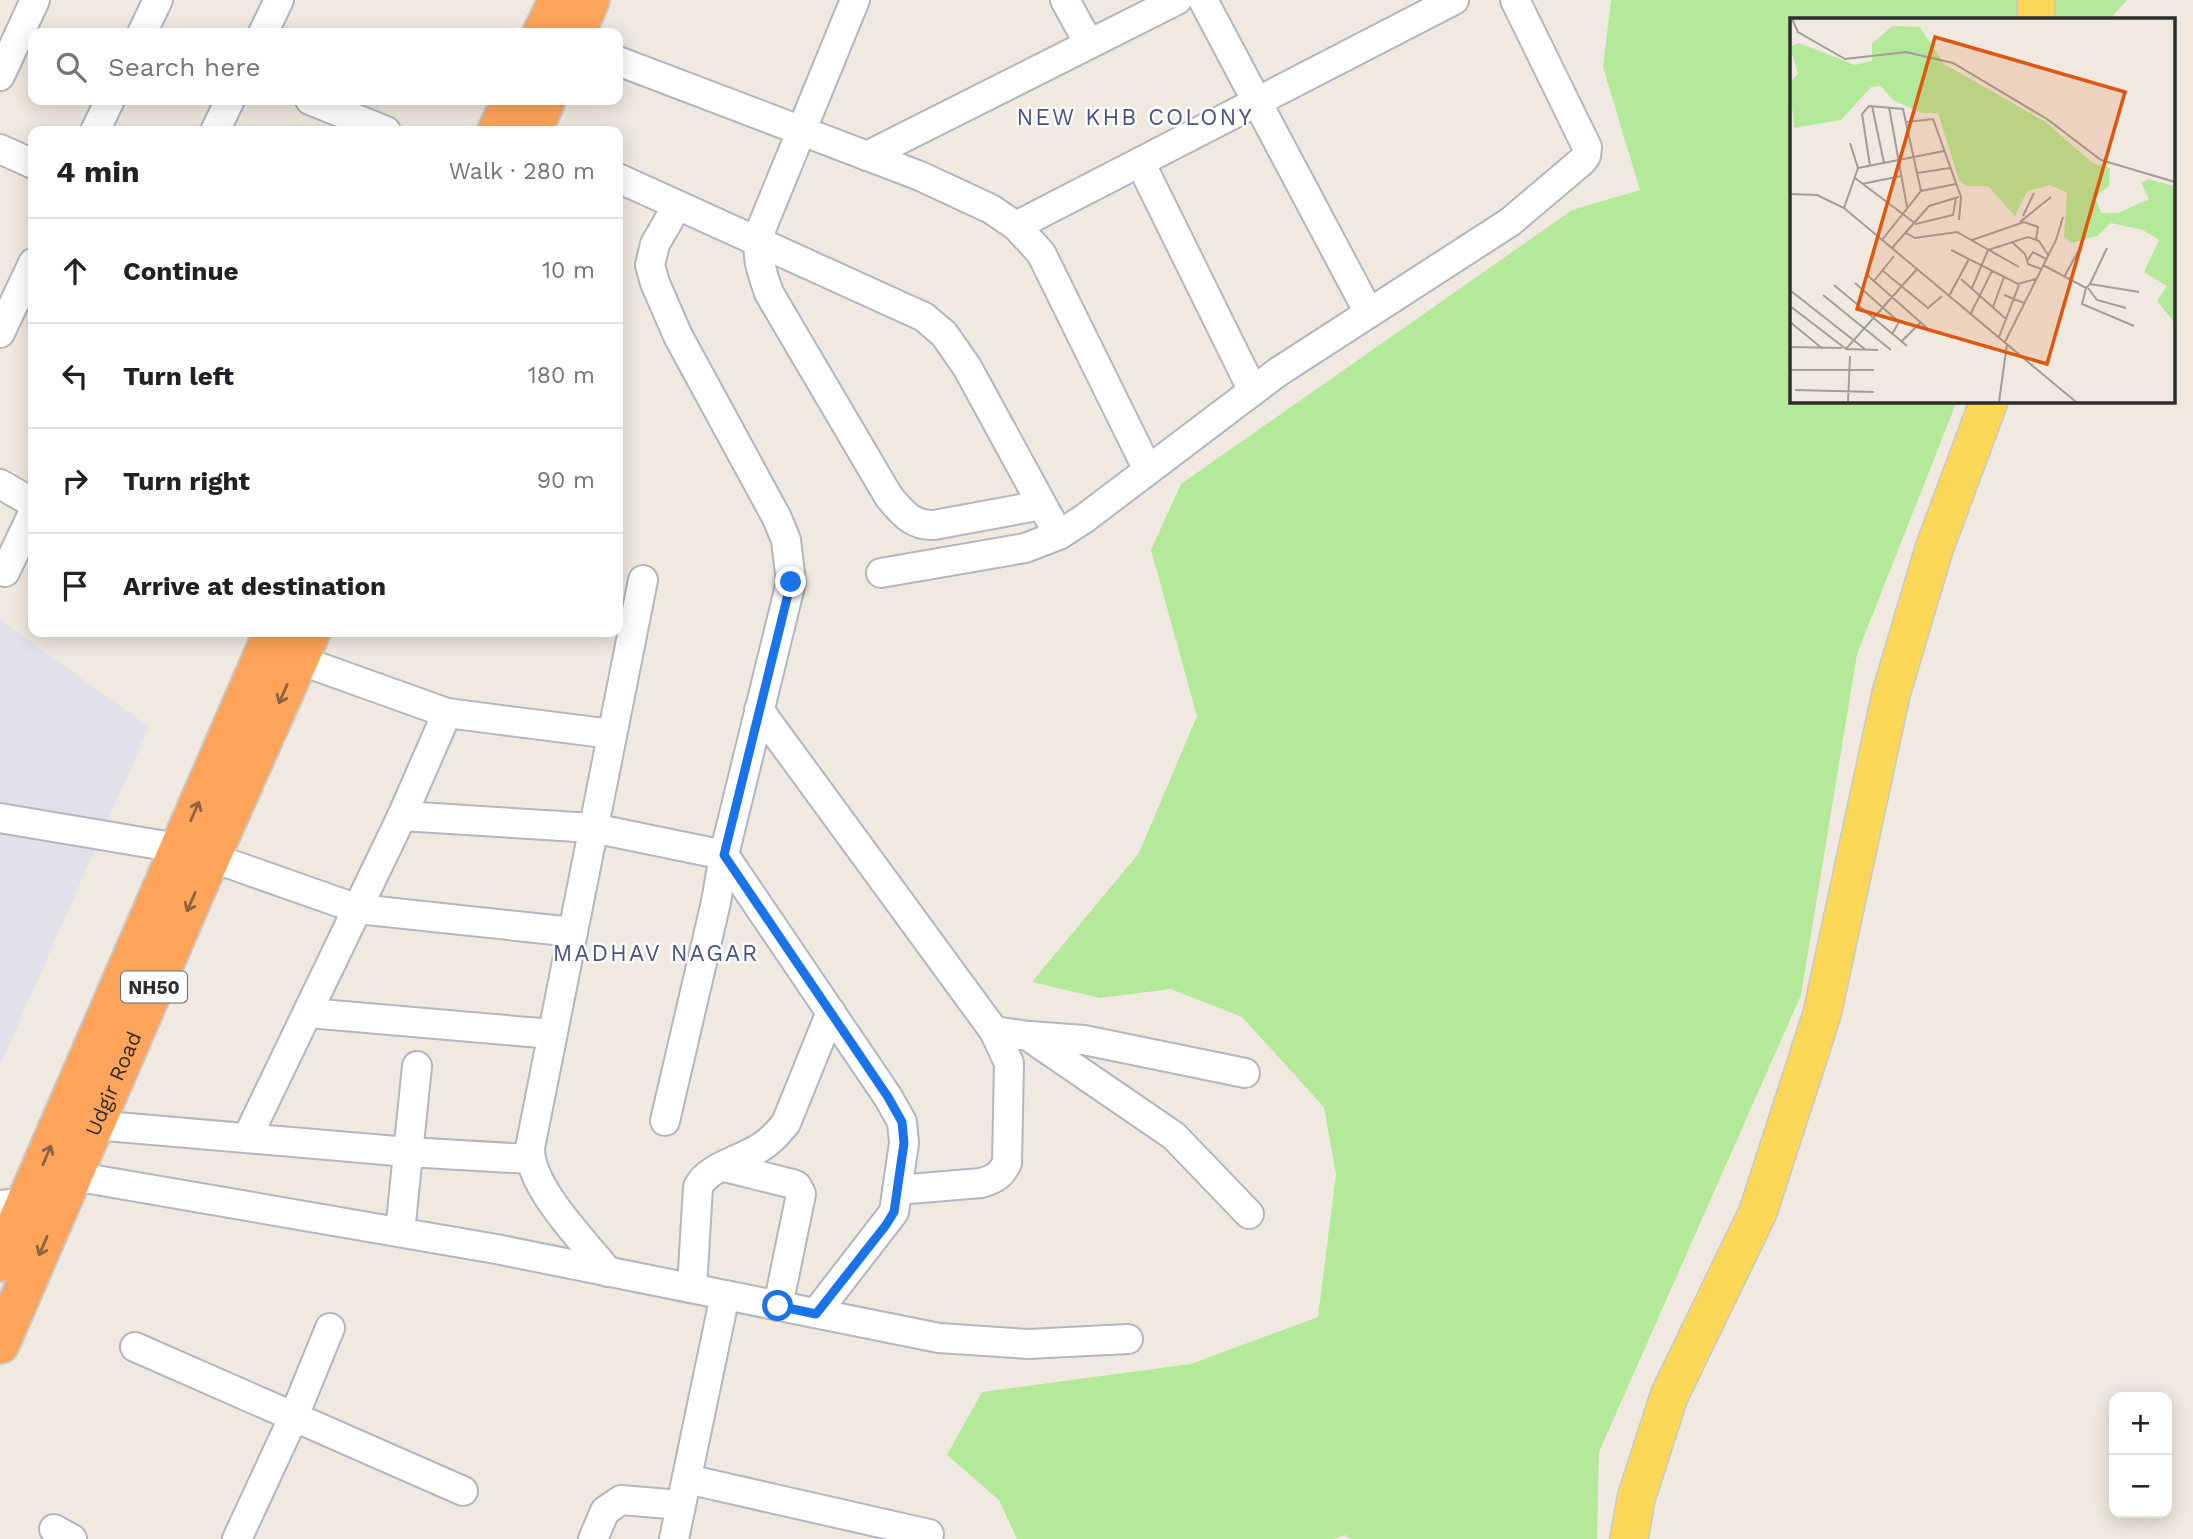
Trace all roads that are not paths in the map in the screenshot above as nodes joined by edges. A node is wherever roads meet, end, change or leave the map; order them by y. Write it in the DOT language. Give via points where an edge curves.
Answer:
graph roads {
  1 [pos="35,0"];
  2 [pos="158,0"];
  3 [pos="279,0"];
  4 [pos="558,0"];
  5 [pos="590,0"];
  6 [pos="855,0"];
  7 [pos="1065,0"];
  8 [pos="1177,0"];
  9 [pos="1203,0"];
  10 [pos="1454,0"];
  11 [pos="1515,0"];
  12 [pos="2036,0"];
  13 [pos="2036,18"];
  14 [pos="144,28"];
  15 [pos="265,28"];
  16 [pos="544,28"];
  17 [pos="578,28"];
  18 [pos="1089,44"];
  19 [pos="623,63"];
  20 [pos="0,76"];
  21 [pos="1256,102"];
  22 [pos="108,105"];
  23 [pos="228,105"];
  24 [pos="322,105"];
  25 [pos="509,105"];
  26 [pos="544,105"];
  27 [pos="345,115"];
  28 [pos="97,126"];
  29 [pos="217,126"];
  30 [pos="373,126"];
  31 [pos="499,126"];
  32 [pos="534,126"];
  33 [pos="802,131"];
  34 [pos="0,149"];
  35 [pos="867,156"];
  36 [pos="28,162"];
  37 [pos="1140,162"];
  38 [pos="623,180"];
  39 [pos="677,206"];
  40 [pos="1016,226"];
  41 [pos="758,243"];
  42 [pos="28,274"];
  43 [pos="1369,313"];
  44 [pos="0,333"];
  45 [pos="1253,391"];
  46 [pos="1989,402"];
  47 [pos="1148,470"];
  48 [pos="0,484"];
  49 [pos="28,500"];
  50 [pos="1042,505"];
  51 [pos="28,524"];
  52 [pos="1059,535"];
  53 [pos="5,572"];
  54 [pos="881,573"];
  55 [pos="643,579"];
  56 [pos="271,637"];
  57 [pos="305,646"];
  58 [pos="760,710"];
  59 [pos="447,713"];
  60 [pos="612,734"];
  61 [pos="402,816"];
  62 [pos="0,818"];
  63 [pos="593,828"];
  64 [pos="194,853"];
  65 [pos="724,855"];
  66 [pos="358,909"];
  67 [pos="572,932"];
  68 [pos="831,1012"];
  69 [pos="309,1013"];
  70 [pos="994,1031"];
  71 [pos="552,1034"];
  72 [pos="1028,1035"];
  73 [pos="417,1066"];
  74 [pos="1245,1073"];
  75 [pos="665,1121"];
  76 [pos="94,1125"];
  77 [pos="247,1138"];
  78 [pos="408,1152"];
  79 [pos="529,1159"];
  80 [pos="724,1167"];
  81 [pos="897,1189"];
  82 [pos="40,1195"];
  83 [pos="1249,1214"];
  84 [pos="400,1233"];
  85 [pos="0,1262"];
  86 [pos="608,1272"];
  87 [pos="692,1288"];
  88 [pos="725,1295"];
  89 [pos="778,1306"];
  90 [pos="816,1314"];
  91 [pos="330,1328"];
  92 [pos="1128,1339"];
  93 [pos="0,1344"];
  94 [pos="135,1347"];
  95 [pos="294,1416"];
  96 [pos="463,1491"];
  97 [pos="684,1492"];
  98 [pos="929,1534"];
  99 [pos="237,1539"];
  100 [pos="593,1539"];
  101 [pos="674,1539"];
  102 [pos="1629,1539"];
  1 -- 20 [label="street"];
  2 -- 14 [label="street"];
  3 -- 15 [label="street"];
  4 -- 16 [label="highway"];
  5 -- 17 [label="highway"];
  6 -- 33 [label="street"];
  7 -- 18 [label="street"];
  8 -- 18 [label="street"];
  9 -- 21 [label="street"];
  10 -- 21 [label="street"];
  11 -- 43 [label="street" via="1587,147 1586,156 1510,222"];
  12 -- 13 [label="main road"];
  18 -- 35 [label="street"];
  19 -- 33 [label="street"];
  21 -- 37 [label="street"];
  21 -- 43 [label="street"];
  22 -- 28 [label="street"];
  23 -- 29 [label="street"];
  24 -- 27 [label="street"];
  25 -- 31 [label="highway"];
  26 -- 32 [label="highway"];
  27 -- 30 [label="street"];
  33 -- 35 [label="street"];
  33 -- 41 [label="street"];
  34 -- 36 [label="street"];
  35 -- 40 [label="street" via="991,209"];
  37 -- 40 [label="street"];
  37 -- 45 [label="street"];
  38 -- 39 [label="street"];
  39 -- 41 [label="street"];
  39 -- 58 [label="street" via="655,244 650,265 655,283 678,336 786,540 791,582"];
  40 -- 47 [label="street" via="1041,253"];
  41 -- 50 [label="street" via="924,317 944,334 967,367"];
  41 -- 50 [label="street" via="759,264 769,293 889,497 906,516 916,523 934,525"];
  42 -- 44 [label="street"];
  43 -- 45 [label="street"];
  45 -- 47 [label="street"];
  46 -- 102 [label="main road" via="1934,549 1891,694 1822,1014 1758,1212 1669,1396 1636,1499"];
  47 -- 52 [label="street"];
  48 -- 49 [label="street"];
  50 -- 52 [label="street"];
  51 -- 53 [label="street"];
  52 -- 54 [label="street" via="1026,548"];
  55 -- 60 [label="street"];
  64 -- 56 [label="highway, Udgir Road / NH50, one-way"];
  57 -- 59 [label="street"];
  57 -- 64 [label="highway, Udgir Road / NH50, one-way"];
  58 -- 65 [label="street"];
  58 -- 70 [label="street"];
  59 -- 60 [label="street"];
  59 -- 61 [label="street"];
  60 -- 63 [label="street"];
  61 -- 63 [label="street"];
  61 -- 66 [label="street"];
  62 -- 64 [label="street"];
  63 -- 65 [label="street"];
  63 -- 67 [label="street"];
  64 -- 66 [label="street"];
  64 -- 76 [label="highway, Udgir Road / NH50, one-way"];
  82 -- 64 [label="highway, Udgir Road / NH50, one-way"];
  65 -- 68 [label="street"];
  65 -- 75 [label="street"];
  66 -- 67 [label="street"];
  66 -- 69 [label="street"];
  67 -- 71 [label="street"];
  68 -- 80 [label="street" via="786,1123 774,1138"];
  68 -- 81 [label="street" via="902,1122 904,1143"];
  69 -- 71 [label="street"];
  69 -- 77 [label="street"];
  70 -- 72 [label="street"];
  70 -- 81 [label="street" via="1009,1063 1007,1163 1002,1172 995,1180 981,1183"];
  71 -- 79 [label="street"];
  72 -- 74 [label="street" via="1084,1040"];
  72 -- 83 [label="street" via="1174,1136"];
  73 -- 78 [label="street"];
  76 -- 77 [label="street"];
  76 -- 82 [label="highway, Udgir Road / NH50"];
  77 -- 78 [label="street"];
  78 -- 79 [label="street"];
  78 -- 84 [label="street"];
  79 -- 86 [label="street" via="539,1185"];
  80 -- 87 [label="street" via="706,1176 698,1187"];
  80 -- 89 [label="street" via="793,1184 800,1190"];
  81 -- 90 [label="street" via="894,1212 886,1225"];
  82 -- 84 [label="street"];
  82 -- 85 [label="highway, Udgir Road / NH50"];
  82 -- 93 [label="highway, Udgir Road / NH50, one-way"];
  84 -- 86 [label="street"];
  86 -- 87 [label="street"];
  87 -- 88 [label="street"];
  88 -- 89 [label="street"];
  88 -- 97 [label="street"];
  89 -- 90 [label="street"];
  90 -- 92 [label="street" via="939,1338 1028,1344"];
  91 -- 95 [label="street"];
  94 -- 95 [label="street"];
  95 -- 96 [label="street"];
  95 -- 99 [label="street"];
  97 -- 98 [label="street"];
  97 -- 100 [label="street" via="621,1500 604,1511"];
  97 -- 101 [label="street"];
}
